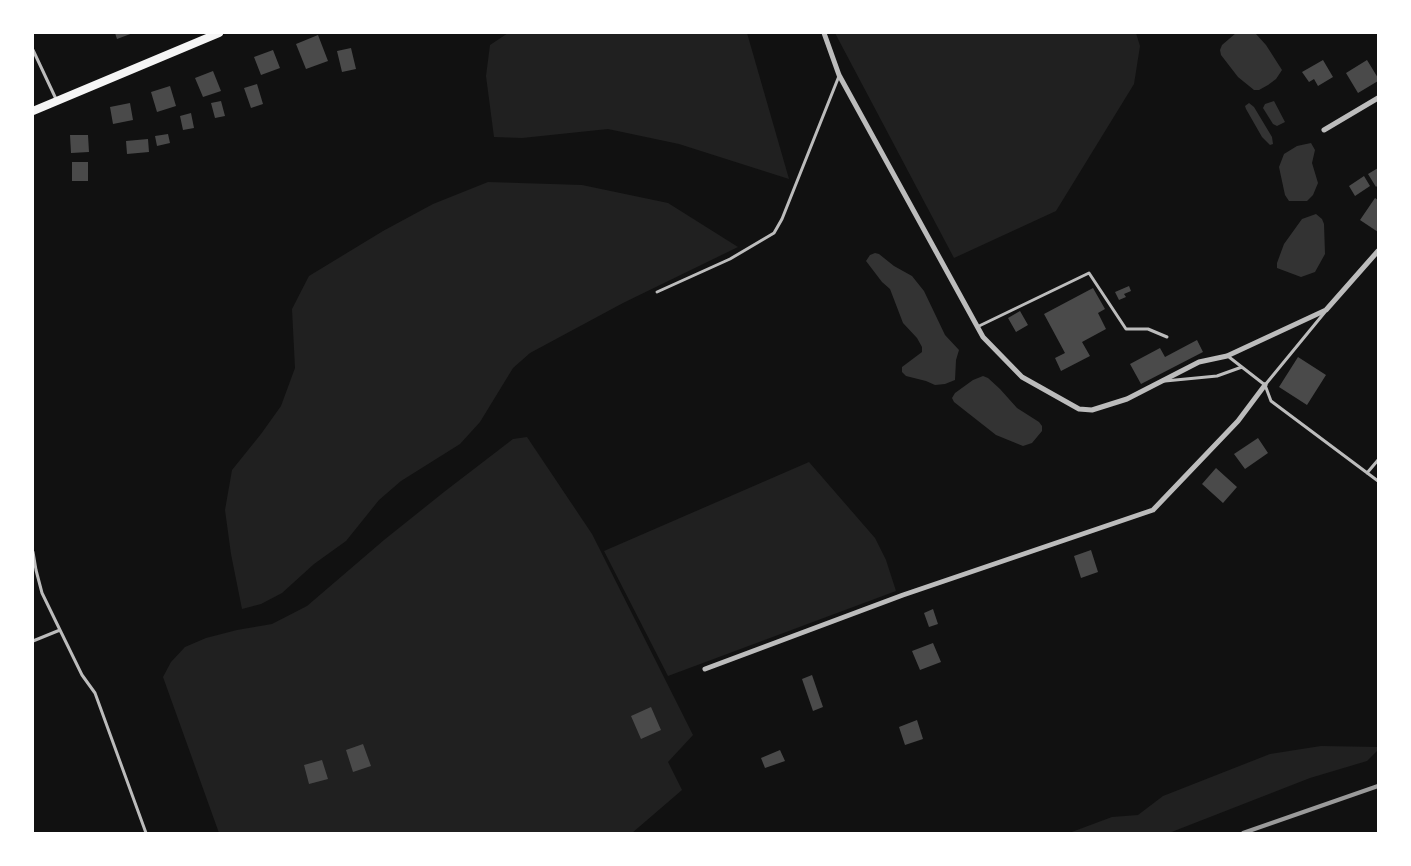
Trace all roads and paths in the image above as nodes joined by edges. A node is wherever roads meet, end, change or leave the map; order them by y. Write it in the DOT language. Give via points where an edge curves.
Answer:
graph roads {
  1 [pos="219,33"];
  2 [pos="824,33"];
  3 [pos="33,50"];
  4 [pos="839,75"];
  5 [pos="1378,98"];
  6 [pos="57,101"];
  7 [pos="33,111"];
  8 [pos="1324,130"];
  9 [pos="1378,251"];
  10 [pos="657,292"];
  11 [pos="1326,310"];
  12 [pos="977,327"];
  13 [pos="1167,337"];
  14 [pos="1227,356"];
  15 [pos="1242,367"];
  16 [pos="1161,381"];
  17 [pos="1265,385"];
  18 [pos="1378,460"];
  19 [pos="1367,473"];
  20 [pos="1378,481"];
  21 [pos="33,552"];
  22 [pos="60,630"];
  23 [pos="33,641"];
  24 [pos="705,669"];
  25 [pos="146,833"];
  1 -- 6 [label="main road"];
  2 -- 4 [label="street"];
  3 -- 6 [label="lane"];
  4 -- 10 [label="lane" via="774,232 730,259"];
  4 -- 12 [label="street"];
  5 -- 8 [label="street"];
  6 -- 7 [label="main road"];
  9 -- 11 [label="street"];
  11 -- 14 [label="street"];
  11 -- 17 [label="lane"];
  12 -- 13 [label="lane" via="1089,273 1126,329 1148,329"];
  12 -- 16 [label="street" via="1022,377 1079,409 1092,410 1127,399"];
  14 -- 15 [label="lane"];
  14 -- 16 [label="street" via="1199,362"];
  15 -- 16 [label="lane" via="1217,376"];
  15 -- 17 [label="lane"];
  17 -- 19 [label="lane" via="1271,401"];
  17 -- 24 [label="street" via="1238,421 1153,510 903,595"];
  18 -- 19 [label="lane"];
  19 -- 20 [label="lane"];
  21 -- 22 [label="lane" via="42,593"];
  22 -- 23 [label="lane"];
  22 -- 25 [label="lane" via="82,675 96,693"];
}
